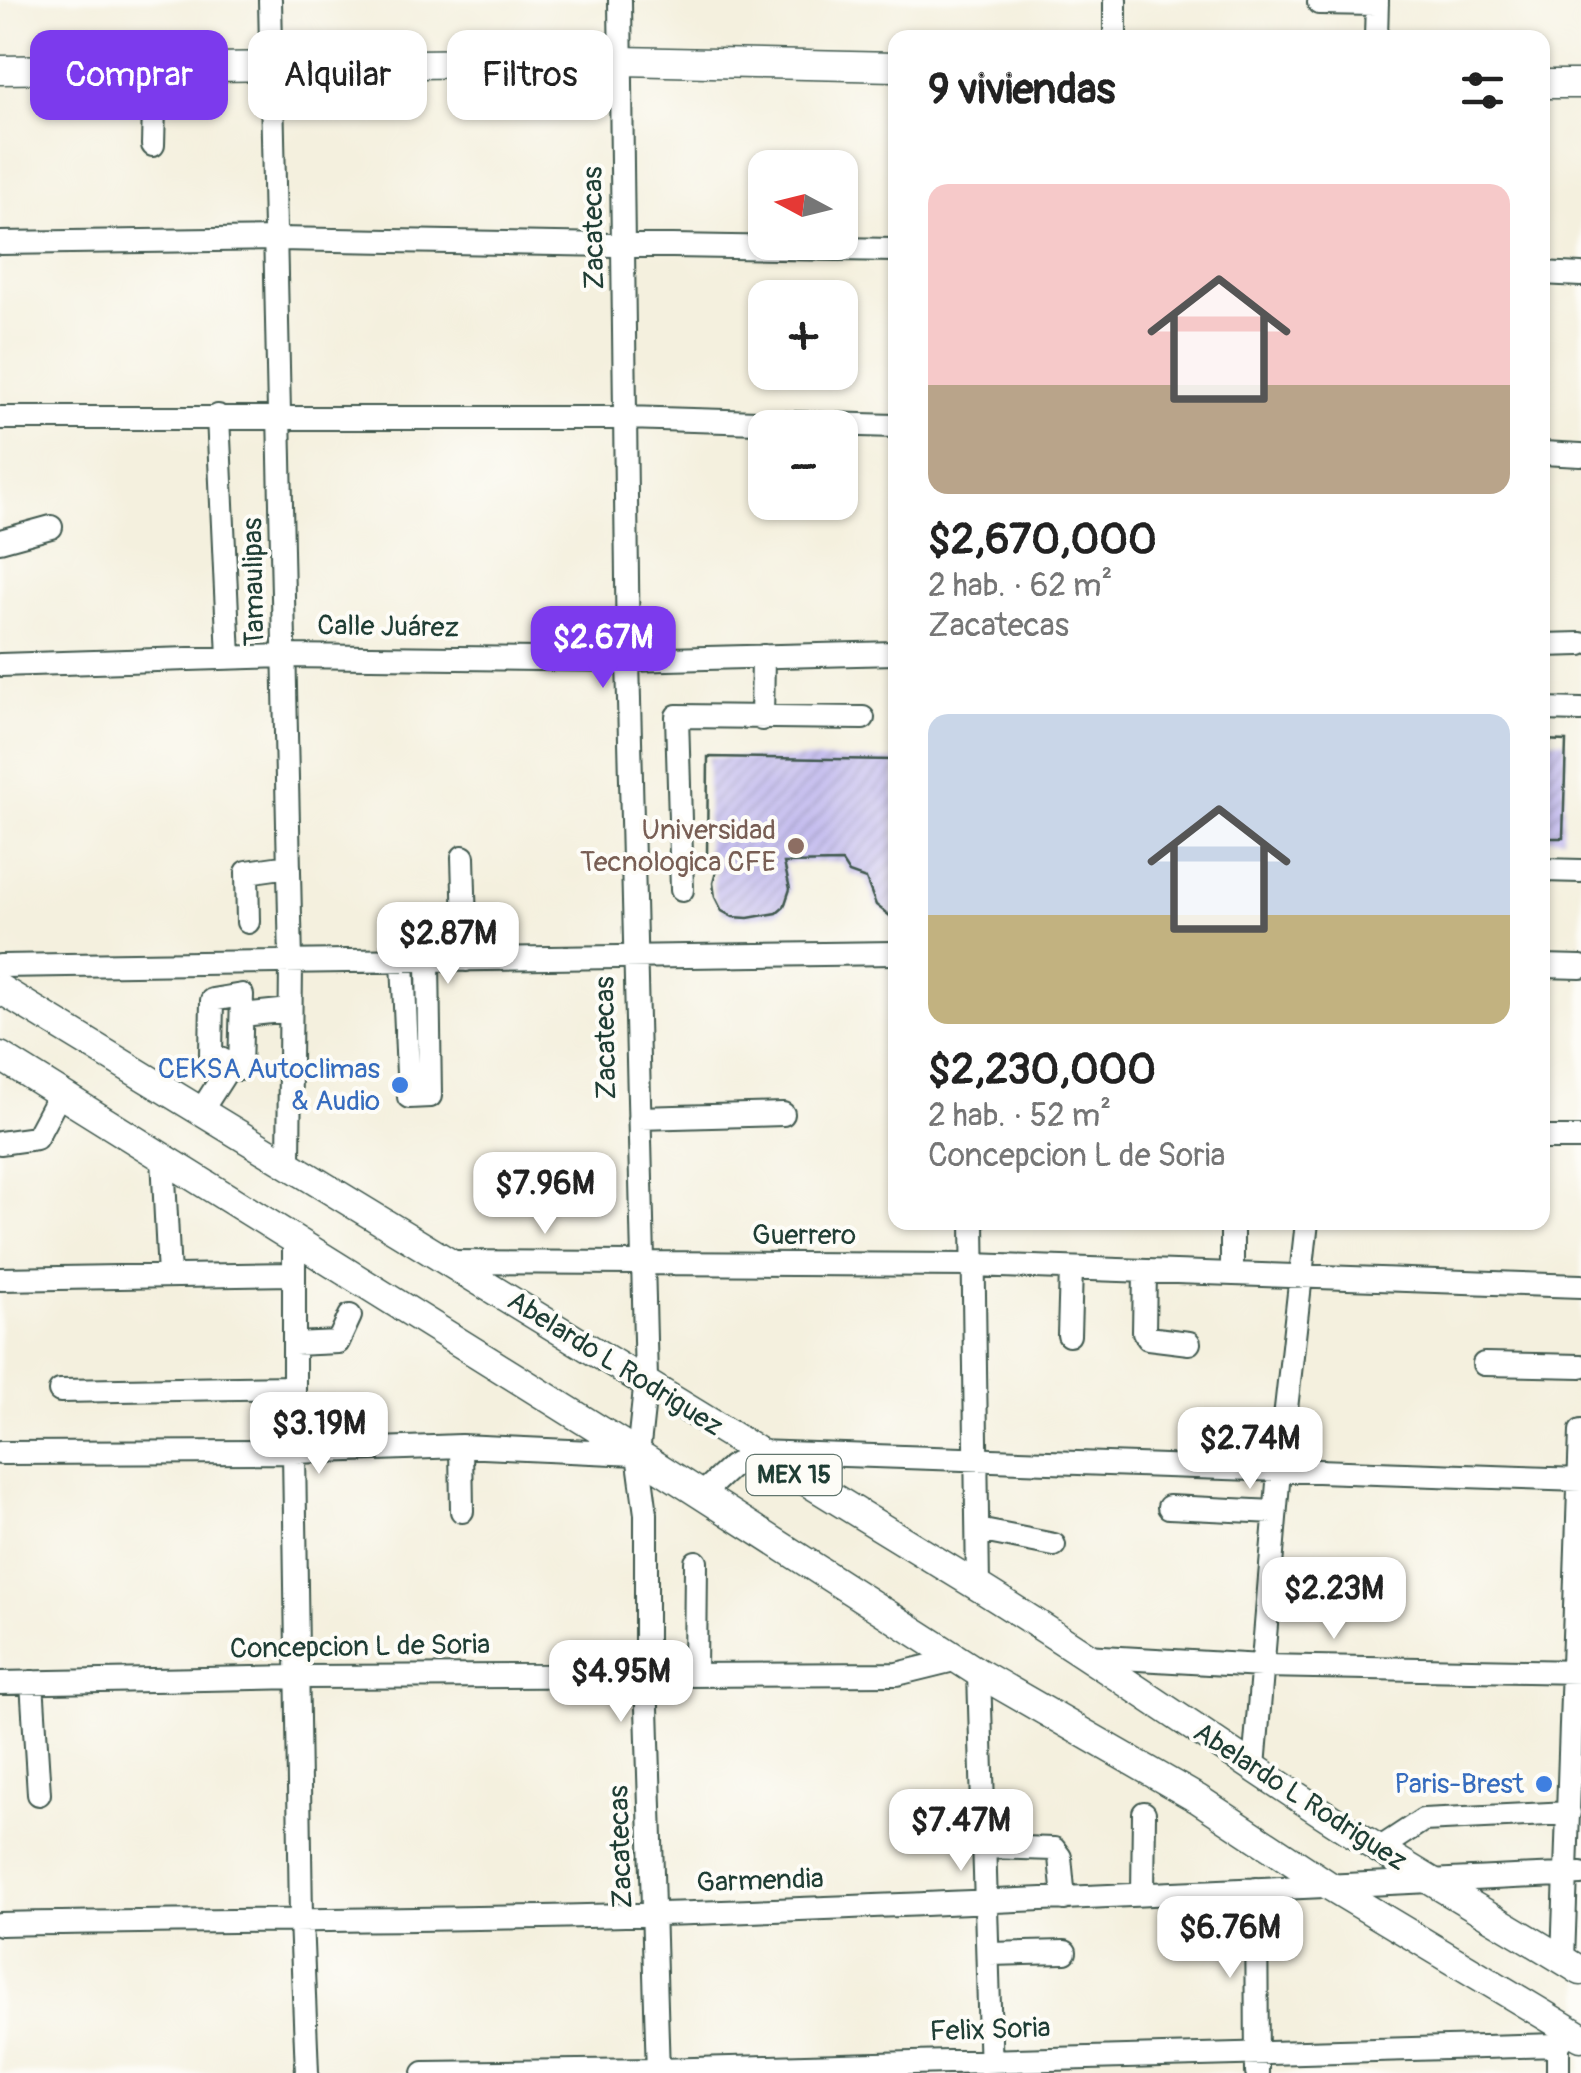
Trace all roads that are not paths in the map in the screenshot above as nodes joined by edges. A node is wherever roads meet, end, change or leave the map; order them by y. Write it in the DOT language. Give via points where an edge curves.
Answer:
graph roads {
  1 [pos="270,0"];
  2 [pos="620,0"];
  3 [pos="1115,0"];
  4 [pos="1377,2"];
  5 [pos="1319,3"];
  6 [pos="270,30"];
  7 [pos="1114,30"];
  8 [pos="1376,30"];
  9 [pos="621,61"];
  10 [pos="427,65"];
  11 [pos="888,67"];
  12 [pos="0,70"];
  13 [pos="30,70"];
  14 [pos="1550,84"];
  15 [pos="1581,84"];
  16 [pos="154,120"];
  17 [pos="272,120"];
  18 [pos="154,145"];
  19 [pos="277,239"];
  20 [pos="0,243"];
  21 [pos="625,243"];
  22 [pos="888,250"];
  23 [pos="1550,273"];
  24 [pos="1581,275"];
  25 [pos="218,416"];
  26 [pos="280,416"];
  27 [pos="0,418"];
  28 [pos="626,418"];
  29 [pos="888,426"];
  30 [pos="1550,453"];
  31 [pos="1581,455"];
  32 [pos="51,527"];
  33 [pos="0,541"];
  34 [pos="1581,644"];
  35 [pos="1550,645"];
  36 [pos="888,653"];
  37 [pos="285,656"];
  38 [pos="762,656"];
  39 [pos="229,658"];
  40 [pos="628,660"];
  41 [pos="0,665"];
  42 [pos="1550,709"];
  43 [pos="1581,710"];
  44 [pos="863,718"];
  45 [pos="762,719"];
  46 [pos="463,857"];
  47 [pos="289,866"];
  48 [pos="1550,870"];
  49 [pos="1581,871"];
  50 [pos="682,890"];
  51 [pos="248,922"];
  52 [pos="888,952"];
  53 [pos="634,957"];
  54 [pos="466,960"];
  55 [pos="403,961"];
  56 [pos="428,961"];
  57 [pos="290,964"];
  58 [pos="0,966"];
  59 [pos="1550,966"];
  60 [pos="1581,967"];
  61 [pos="0,989"];
  62 [pos="290,1010"];
  63 [pos="242,1015"];
  64 [pos="0,1056"];
  65 [pos="231,1064"];
  66 [pos="60,1094"];
  67 [pos="201,1111"];
  68 [pos="782,1114"];
  69 [pos="638,1118"];
  70 [pos="1550,1138"];
  71 [pos="1581,1138"];
  72 [pos="0,1143"];
  73 [pos="163,1158"];
  74 [pos="289,1164"];
  75 [pos="972,1230"];
  76 [pos="1232,1230"];
  77 [pos="1306,1230"];
  78 [pos="294,1240"];
  79 [pos="446,1262"];
  80 [pos="643,1265"];
  81 [pos="973,1266"];
  82 [pos="1071,1268"];
  83 [pos="1146,1271"];
  84 [pos="294,1274"];
  85 [pos="1232,1274"];
  86 [pos="169,1276"];
  87 [pos="1301,1276"];
  88 [pos="0,1279"];
  89 [pos="1581,1286"];
  90 [pos="350,1316"];
  91 [pos="1069,1335"];
  92 [pos="1189,1343"];
  93 [pos="294,1344"];
  94 [pos="1484,1364"];
  95 [pos="1581,1366"];
  96 [pos="646,1380"];
  97 [pos="294,1387"];
  98 [pos="60,1391"];
  99 [pos="1581,1432"];
  100 [pos="461,1446"];
  101 [pos="294,1452"];
  102 [pos="756,1452"];
  103 [pos="0,1453"];
  104 [pos="638,1454"];
  105 [pos="977,1457"];
  106 [pos="1278,1471"];
  107 [pos="1580,1480"];
  108 [pos="702,1494"];
  109 [pos="1169,1507"];
  110 [pos="462,1511"];
  111 [pos="1275,1512"];
  112 [pos="978,1530"];
  113 [pos="1054,1545"];
  114 [pos="696,1562"];
  115 [pos="978,1586"];
  116 [pos="1085,1656"];
  117 [pos="969,1666"];
  118 [pos="1262,1666"];
  119 [pos="1577,1672"];
  120 [pos="646,1674"];
  121 [pos="695,1674"];
  122 [pos="299,1677"];
  123 [pos="32,1682"];
  124 [pos="0,1683"];
  125 [pos="1254,1767"];
  126 [pos="39,1794"];
  127 [pos="1144,1813"];
  128 [pos="1568,1813"];
  129 [pos="986,1847"];
  130 [pos="1380,1849"];
  131 [pos="1574,1875"];
  132 [pos="1431,1881"];
  133 [pos="1328,1885"];
  134 [pos="1256,1888"];
  135 [pos="1143,1893"];
  136 [pos="1064,1899"];
  137 [pos="988,1903"];
  138 [pos="653,1914"];
  139 [pos="301,1918"];
  140 [pos="0,1924"];
  141 [pos="1064,1952"];
  142 [pos="989,1954"];
  143 [pos="1572,1966"];
  144 [pos="1570,2037"];
  145 [pos="1257,2062"];
  146 [pos="991,2067"];
  147 [pos="658,2072"];
  148 [pos="307,2073"];
  149 [pos="424,2073"];
  150 [pos="1558,2073"];
  1 -- 6 [label="street, Tamaulipas"];
  2 -- 9 [label="street, Zacatecas"];
  3 -- 7 [label="street"];
  4 -- 5 [label="street"];
  4 -- 8 [label="street"];
  9 -- 10 [label="main road"];
  9 -- 11 [label="main road"];
  9 -- 21 [label="street, Zacatecas"];
  12 -- 13 [label="main road"];
  14 -- 15 [label="main road"];
  16 -- 18 [label="street"];
  17 -- 19 [label="street, Tamaulipas"];
  19 -- 20 [label="street"];
  19 -- 21 [label="street"];
  19 -- 26 [label="street, Tamaulipas"];
  21 -- 22 [label="street"];
  21 -- 28 [label="street, Zacatecas"];
  23 -- 24 [label="street"];
  25 -- 26 [label="street"];
  25 -- 27 [label="street"];
  25 -- 39 [label="street"];
  26 -- 28 [label="street"];
  26 -- 37 [label="street, Tamaulipas"];
  28 -- 29 [label="street"];
  28 -- 40 [label="street, Zacatecas"];
  30 -- 31 [label="street"];
  32 -- 33 [label="street"];
  34 -- 35 [label="street"];
  36 -- 38 [label="street, Calle Juárez"];
  37 -- 39 [label="street, Calle Juárez"];
  37 -- 40 [label="street, Calle Juárez"];
  37 -- 47 [label="street, Tamaulipas"];
  38 -- 40 [label="street, Calle Juárez"];
  38 -- 45 [label="street"];
  39 -- 41 [label="street, Calle Juárez"];
  40 -- 53 [label="street, Zacatecas"];
  42 -- 43 [label="street"];
  44 -- 45 [label="street"];
  45 -- 50 [label="street" via="677,716"];
  46 -- 54 [label="street"];
  47 -- 51 [label="street" via="248,872"];
  47 -- 57 [label="street, Tamaulipas"];
  48 -- 49 [label="street"];
  52 -- 53 [label="street"];
  53 -- 54 [label="street"];
  53 -- 69 [label="street, Zacatecas"];
  54 -- 56 [label="street"];
  55 -- 56 [label="street"];
  55 -- 56 [label="street" via="409,1097 430,1096"];
  55 -- 57 [label="street"];
  57 -- 58 [label="street"];
  57 -- 62 [label="street, Tamaulipas"];
  59 -- 60 [label="street"];
  61 -- 67 [label="main road, Abelardo L Rodriguez / MEX 15"];
  62 -- 63 [label="street"];
  62 -- 74 [label="street, Tamaulipas"];
  63 -- 65 [label="street" via="240,1069"];
  63 -- 65 [label="street" via="242,995 212,1000 211,1054"];
  64 -- 66 [label="main road, Abelardo L Rodriguez / MEX 15"];
  65 -- 67 [label="street"];
  66 -- 72 [label="street" via="36,1138"];
  66 -- 73 [label="main road, Abelardo L Rodriguez / MEX 15"];
  67 -- 74 [label="main road, Abelardo L Rodriguez / MEX 15"];
  68 -- 69 [label="street"];
  69 -- 80 [label="street, Zacatecas"];
  70 -- 71 [label="street"];
  73 -- 78 [label="main road, Abelardo L Rodriguez / MEX 15"];
  73 -- 86 [label="street"];
  74 -- 79 [label="main road, Abelardo L Rodriguez / MEX 15"];
  75 -- 81 [label="street"];
  76 -- 85 [label="street"];
  77 -- 87 [label="street"];
  78 -- 84 [label="street"];
  78 -- 104 [label="main road, Abelardo L Rodriguez / MEX 15"];
  79 -- 80 [label="street, Guerrero"];
  79 -- 96 [label="main road, Abelardo L Rodriguez / MEX 15"];
  80 -- 81 [label="street, Guerrero"];
  80 -- 96 [label="street, Zacatecas"];
  81 -- 82 [label="street, Guerrero"];
  81 -- 105 [label="street"];
  82 -- 83 [label="street, Guerrero"];
  82 -- 91 [label="street"];
  83 -- 85 [label="street, Guerrero"];
  83 -- 92 [label="street" via="1144,1332"];
  84 -- 86 [label="street"];
  84 -- 93 [label="street"];
  85 -- 87 [label="street, Guerrero"];
  86 -- 88 [label="street"];
  87 -- 89 [label="street, Guerrero"];
  87 -- 106 [label="street"];
  90 -- 93 [label="street" via="338,1342"];
  93 -- 97 [label="street"];
  94 -- 95 [label="street"];
  96 -- 102 [label="main road, Abelardo L Rodriguez / MEX 15"];
  96 -- 104 [label="street, Zacatecas"];
  97 -- 98 [label="street"];
  97 -- 101 [label="street"];
  99 -- 107 [label="street"];
  100 -- 101 [label="street"];
  100 -- 104 [label="street"];
  100 -- 110 [label="street"];
  101 -- 103 [label="street"];
  101 -- 122 [label="street"];
  102 -- 105 [label="street"];
  102 -- 108 [label="street"];
  102 -- 115 [label="main road, Abelardo L Rodriguez / MEX 15"];
  104 -- 108 [label="main road, Abelardo L Rodriguez / MEX 15"];
  104 -- 120 [label="street, Zacatecas" via="646,1514"];
  105 -- 106 [label="street"];
  105 -- 112 [label="street"];
  106 -- 107 [label="street"];
  106 -- 111 [label="street"];
  107 -- 119 [label="street"];
  108 -- 117 [label="main road, Abelardo L Rodriguez / MEX 15"];
  109 -- 111 [label="street"];
  111 -- 118 [label="street"];
  112 -- 113 [label="street"];
  112 -- 115 [label="street"];
  114 -- 121 [label="street"];
  115 -- 116 [label="main road, Abelardo L Rodriguez / MEX 15"];
  116 -- 118 [label="street"];
  116 -- 125 [label="main road, Abelardo L Rodriguez / MEX 15"];
  117 -- 121 [label="street, Concepcion L de Soria" via="897,1674"];
  117 -- 129 [label="street"];
  117 -- 133 [label="main road, Abelardo L Rodriguez / MEX 15" via="1198,1799"];
  118 -- 119 [label="street"];
  118 -- 125 [label="street"];
  119 -- 128 [label="street"];
  120 -- 121 [label="street, Concepcion L de Soria"];
  120 -- 122 [label="street, Concepcion L de Soria"];
  120 -- 138 [label="street, Zacatecas"];
  122 -- 123 [label="street, Concepcion L de Soria"];
  122 -- 139 [label="street"];
  123 -- 124 [label="street, Concepcion L de Soria"];
  123 -- 126 [label="street"];
  125 -- 130 [label="main road, Abelardo L Rodriguez / MEX 15"];
  127 -- 135 [label="street"];
  128 -- 130 [label="street" via="1423,1820"];
  128 -- 131 [label="street"];
  129 -- 136 [label="street" via="1054,1849"];
  129 -- 137 [label="street"];
  130 -- 132 [label="main road, Abelardo L Rodriguez / MEX 15"];
  131 -- 132 [label="street, Garmendia"];
  131 -- 143 [label="street"];
  132 -- 133 [label="street, Garmendia"];
  132 -- 143 [label="main road, Abelardo L Rodriguez / MEX 15"];
  133 -- 134 [label="street, Garmendia"];
  133 -- 144 [label="main road, Abelardo L Rodriguez / MEX 15"];
  134 -- 135 [label="street, Garmendia"];
  134 -- 145 [label="street"];
  135 -- 136 [label="street, Garmendia"];
  136 -- 137 [label="street, Garmendia"];
  137 -- 138 [label="street, Garmendia"];
  137 -- 142 [label="street"];
  138 -- 139 [label="street, Garmendia"];
  138 -- 147 [label="street, Zacatecas"];
  139 -- 140 [label="street, Garmendia"];
  139 -- 148 [label="street"];
  141 -- 142 [label="street"];
  142 -- 146 [label="street"];
  144 -- 145 [label="street, Felix Soria"];
  144 -- 150 [label="street"];
  145 -- 146 [label="street, Felix Soria"];
  146 -- 147 [label="street, Felix Soria"];
  147 -- 149 [label="street, Felix Soria"];
}
